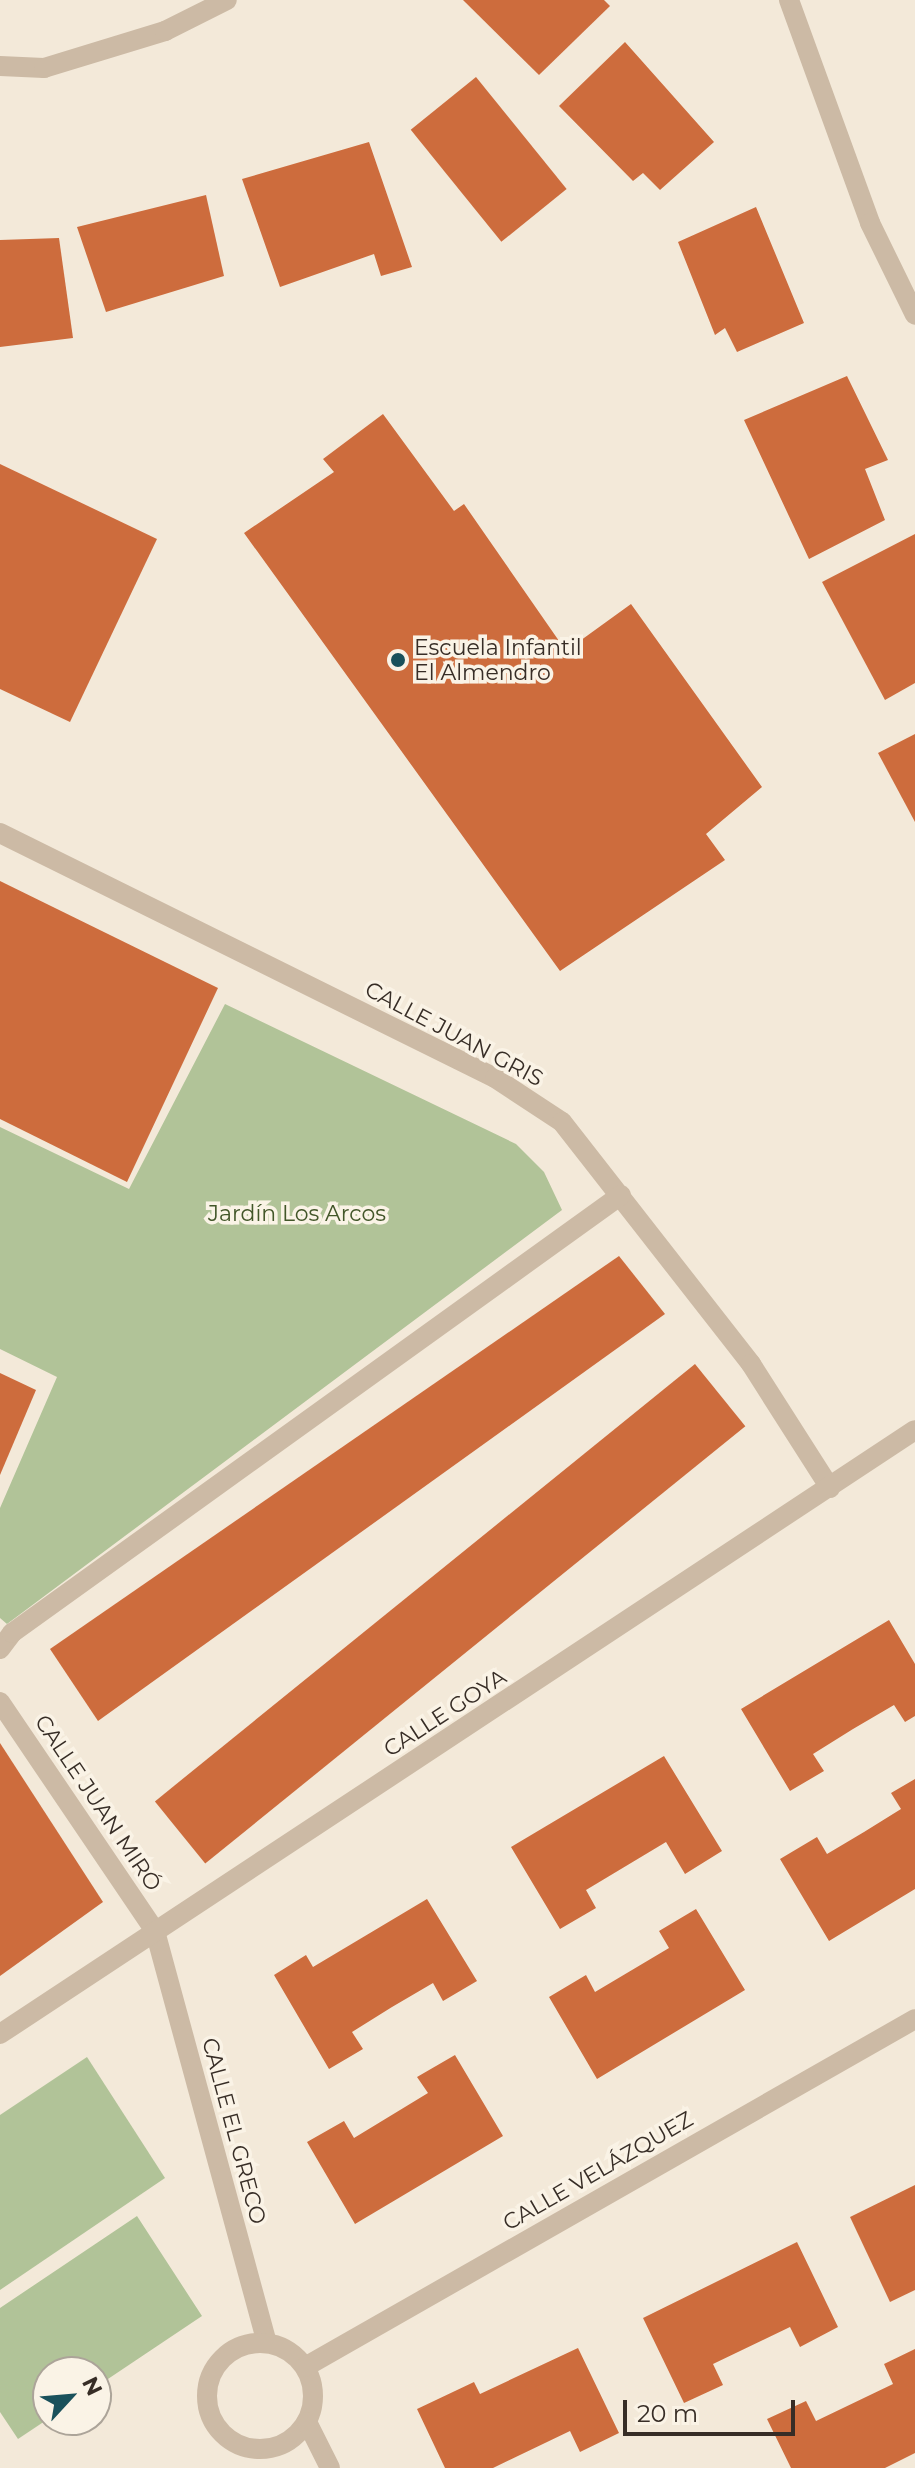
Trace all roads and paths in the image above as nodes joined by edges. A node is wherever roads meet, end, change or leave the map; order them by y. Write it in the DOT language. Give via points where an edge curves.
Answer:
graph roads {
  1 [pos="227,0"];
  2 [pos="789,0"];
  3 [pos="0,66"];
  4 [pos="915,315"];
  5 [pos="0,833"];
  6 [pos="621,1195"];
  7 [pos="915,1430"];
  8 [pos="830,1488"];
  9 [pos="0,1649"];
  10 [pos="0,1702"];
  11 [pos="155,1931"];
  12 [pos="915,2019"];
  13 [pos="0,2034"];
  14 [pos="267,2343"];
  15 [pos="305,2367"];
  16 [pos="307,2422"];
  17 [pos="330,2468"];
  1 -- 3 [label="street" via="165,31 44,68"];
  2 -- 4 [label="street" via="870,223"];
  5 -- 6 [label="street, CALLE JUAN GRIS" via="495,1078 562,1122"];
  6 -- 8 [label="street, CALLE JUAN GRIS" via="751,1364"];
  6 -- 9 [label="street" via="12,1633"];
  7 -- 8 [label="street, CALLE GOYA"];
  8 -- 11 [label="street, CALLE GOYA"];
  10 -- 11 [label="street, CALLE JUAN MIRÓ"];
  11 -- 13 [label="street, CALLE GOYA"];
  11 -- 14 [label="street, CALLE EL GRECO"];
  12 -- 15 [label="street, CALLE VELÁZQUEZ"];
  14 -- 15 [label="street"];
  14 -- 16 [label="street" via="233,2350 210,2377 217,2427 229,2440 264,2450 281,2446"];
  15 -- 16 [label="street" via="314,2395"];
  16 -- 17 [label="street"];
}
